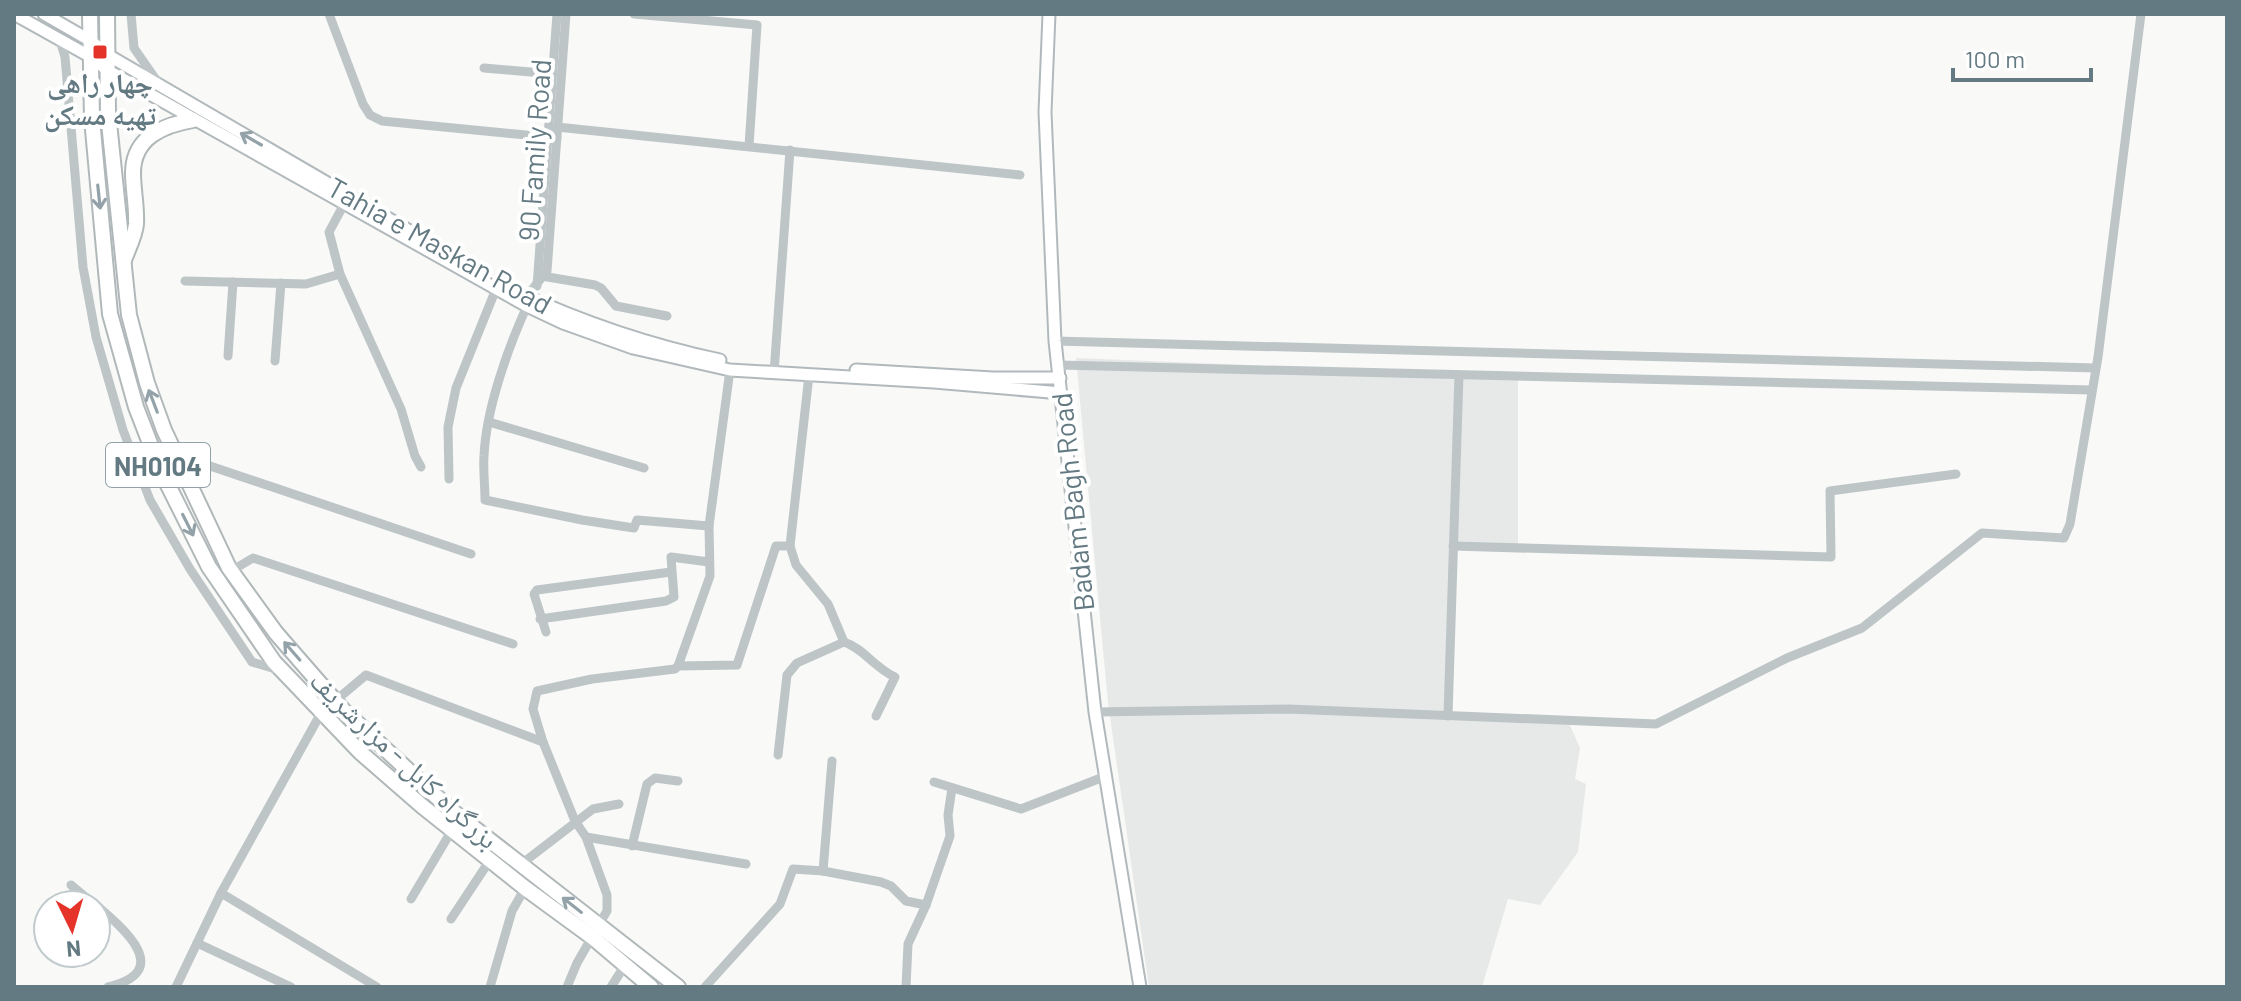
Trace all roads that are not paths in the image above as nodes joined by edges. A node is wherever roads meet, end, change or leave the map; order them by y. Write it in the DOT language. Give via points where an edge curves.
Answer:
graph roads {
  1 [pos="14,14"];
  2 [pos="44,14"];
  3 [pos="90,14"];
  4 [pos="107,14"];
  5 [pos="131,14"];
  6 [pos="329,14"];
  7 [pos="557,14"];
  8 [pos="566,14"];
  9 [pos="634,14"];
  10 [pos="1049,14"];
  11 [pos="2141,14"];
  12 [pos="60,41"];
  13 [pos="91,41"];
  14 [pos="98,56"];
  15 [pos="484,68"];
  16 [pos="107,70"];
  17 [pos="553,74"];
  18 [pos="161,86"];
  19 [pos="193,120"];
  20 [pos="557,127"];
  21 [pos="552,138"];
  22 [pos="749,146"];
  23 [pos="790,150"];
  24 [pos="1020,175"];
  25 [pos="344,204"];
  26 [pos="123,264"];
  27 [pos="340,274"];
  28 [pos="540,280"];
  29 [pos="185,281"];
  30 [pos="233,282"];
  31 [pos="281,283"];
  32 [pos="496,289"];
  33 [pos="526,302"];
  34 [pos="667,316"];
  35 [pos="1055,341"];
  36 [pos="228,356"];
  37 [pos="275,361"];
  38 [pos="2095,368"];
  39 [pos="775,369"];
  40 [pos="730,370"];
  41 [pos="1059,372"];
  42 [pos="809,375"];
  43 [pos="1459,375"];
  44 [pos="2091,390"];
  45 [pos="1061,393"];
  46 [pos="489,422"];
  47 [pos="421,467"];
  48 [pos="644,468"];
  49 [pos="183,472"];
  50 [pos="1956,474"];
  51 [pos="449,479"];
  52 [pos="709,526"];
  53 [pos="790,546"];
  54 [pos="1453,546"];
  55 [pos="471,554"];
  56 [pos="709,562"];
  57 [pos="231,571"];
  58 [pos="671,572"];
  59 [pos="540,619"];
  60 [pos="546,632"];
  61 [pos="844,642"];
  62 [pos="513,644"];
  63 [pos="678,666"];
  64 [pos="282,670"];
  65 [pos="335,701"];
  66 [pos="1095,712"];
  67 [pos="321,713"];
  68 [pos="876,716"];
  69 [pos="1448,716"];
  70 [pos="543,742"];
  71 [pos="778,755"];
  72 [pos="832,761"];
  73 [pos="1106,776"];
  74 [pos="678,781"];
  75 [pos="934,782"];
  76 [pos="952,788"];
  77 [pos="619,804"];
  78 [pos="575,821"];
  79 [pos="452,830"];
  80 [pos="586,837"];
  81 [pos="632,846"];
  82 [pos="490,860"];
  83 [pos="746,864"];
  84 [pos="520,865"];
  85 [pos="823,871"];
  86 [pos="71,885"];
  87 [pos="525,888"];
  88 [pos="76,889"];
  89 [pos="221,893"];
  90 [pos="411,899"];
  91 [pos="926,905"];
  92 [pos="112,919"];
  93 [pos="451,919"];
  94 [pos="595,932"];
  95 [pos="197,943"];
  96 [pos="625,965"];
  97 [pos="645,985"];
  98 [pos="108,987"];
  99 [pos="176,987"];
  100 [pos="291,987"];
  101 [pos="377,987"];
  102 [pos="490,987"];
  103 [pos="567,987"];
  104 [pos="611,987"];
  105 [pos="678,987"];
  106 [pos="705,987"];
  107 [pos="906,987"];
  108 [pos="1140,987"];
  1 -- 12 [label="main road, Tahia e Maskan Road"];
  2 -- 13 [label="main road"];
  3 -- 13 [label="highway, بزرگراه کابل - مزارشریف / NH0104"];
  4 -- 14 [label="highway, بزرگراه کابل - مزارشریف / NH0104"];
  5 -- 18 [label="street" via="134,48"];
  6 -- 21 [label="street" via="370,115 382,121"];
  7 -- 17 [label="street, 90 Family Road"];
  8 -- 20 [label="street, 90 Family Road"];
  9 -- 22 [label="street" via="757,25"];
  10 -- 35 [label="main road, Badam Bagh Road" via="1045,112"];
  11 -- 38 [label="street"];
  12 -- 14 [label="main road, Tahia e Maskan Road"];
  12 -- 64 [label="street" via="83,267 96,337 123,430 150,500 243,650 252,662"];
  13 -- 14 [label="highway, بزرگراه کابل - مزارشریف / NH0104"];
  14 -- 16 [label="highway, بزرگراه کابل - مزارشریف / NH0104"];
  14 -- 18 [label="main road, Tahia e Maskan Road"];
  14 -- 64 [label="highway, بزرگراه کابل - مزارشریف / NH0104, one-way" via="92,119 110,314 136,407 209,567"];
  15 -- 17 [label="street"];
  16 -- 19 [label="main road, Tahia e Maskan Road"];
  16 -- 26 [label="highway, بزرگراه کابل - مزارشریف / NH0104"];
  17 -- 21 [label="street, 90 Family Road"];
  33 -- 18 [label="main road, Tahia e Maskan Road, one-way"];
  19 -- 25 [label="main road, Tahia e Maskan Road"];
  19 -- 26 [label="highway" via="156,131 136,155 136,220"];
  20 -- 21 [label="street, 90 Family Road"];
  20 -- 22 [label="street"];
  21 -- 28 [label="street, 90 Family Road"];
  22 -- 23 [label="street"];
  23 -- 24 [label="street"];
  23 -- 39 [label="street"];
  25 -- 27 [label="street" via="329,232"];
  25 -- 32 [label="main road, Tahia e Maskan Road"];
  49 -- 26 [label="highway, بزرگراه کابل - مزارشریف / NH0104, one-way" via="147,383 129,315"];
  27 -- 31 [label="street" via="306,284"];
  27 -- 47 [label="street" via="401,409"];
  28 -- 33 [label="street"];
  28 -- 34 [label="street" via="595,285 616,306"];
  29 -- 30 [label="street"];
  30 -- 31 [label="street"];
  30 -- 36 [label="street"];
  31 -- 37 [label="street"];
  32 -- 33 [label="main road, Tahia e Maskan Road"];
  32 -- 51 [label="street" via="456,388 448,427"];
  33 -- 39 [label="main road, Tahia e Maskan Road" via="674,351"];
  33 -- 40 [label="main road, Tahia e Maskan Road" via="563,323 633,348"];
  33 -- 46 [label="street"];
  35 -- 38 [label="street"];
  35 -- 41 [label="main road, Badam Bagh Road"];
  38 -- 44 [label="street"];
  39 -- 40 [label="main road, Tahia e Maskan Road"];
  39 -- 41 [label="main road, Tahia e Maskan Road" via="993,378"];
  39 -- 42 [label="main road, Tahia e Maskan Road"];
  40 -- 52 [label="street"];
  41 -- 43 [label="street"];
  41 -- 45 [label="main road, Badam Bagh Road"];
  42 -- 45 [label="main road, Tahia e Maskan Road"];
  42 -- 53 [label="street"];
  43 -- 44 [label="street"];
  43 -- 54 [label="street"];
  44 -- 69 [label="street" via="2064,538 1982,533 1862,628 1787,658 1656,724"];
  45 -- 66 [label="main road, Badam Bagh Road"];
  46 -- 48 [label="street"];
  46 -- 52 [label="street" via="485,500 634,528 637,520"];
  49 -- 55 [label="street" via="207,465"];
  49 -- 57 [label="highway, بزرگراه کابل - مزارشریف / NH0104"];
  50 -- 54 [label="street" via="1830,491 1831,557"];
  52 -- 56 [label="street"];
  53 -- 61 [label="street" via="796,565 828,604"];
  53 -- 63 [label="street" via="776,546 737,665"];
  54 -- 69 [label="street"];
  56 -- 58 [label="street" via="671,557"];
  56 -- 63 [label="street" via="702,605"];
  57 -- 62 [label="street" via="253,558"];
  65 -- 57 [label="highway, بزرگراه کابل - مزارشریف / NH0104, one-way"];
  58 -- 59 [label="street" via="674,597 666,601"];
  58 -- 59 [label="street" via="537,590"];
  59 -- 60 [label="street"];
  61 -- 68 [label="street" via="895,677"];
  61 -- 71 [label="street" via="797,663 787,675"];
  63 -- 70 [label="street" via="537,691 533,709"];
  64 -- 67 [label="highway, بزرگراه کابل - مزارشریف / NH0104"];
  65 -- 70 [label="street" via="366,675"];
  65 -- 84 [label="highway, بزرگراه کابل - مزارشریف / NH0104" via="451,810"];
  66 -- 69 [label="street" via="1289,709"];
  66 -- 73 [label="main road, Badam Bagh Road"];
  67 -- 79 [label="highway, بزرگراه کابل - مزارشریف / NH0104"];
  67 -- 89 [label="street"];
  70 -- 78 [label="street"];
  72 -- 85 [label="street"];
  73 -- 76 [label="street" via="1021,809"];
  73 -- 108 [label="main road, Badam Bagh Road"];
  74 -- 81 [label="street" via="655,778 647,784"];
  75 -- 76 [label="street"];
  76 -- 91 [label="street" via="950,836"];
  77 -- 78 [label="street" via="593,809"];
  78 -- 80 [label="street"];
  78 -- 84 [label="street"];
  79 -- 82 [label="highway, بزرگراه کابل - مزارشریف / NH0104"];
  79 -- 90 [label="street"];
  80 -- 81 [label="street"];
  80 -- 94 [label="street" via="607,895 607,911"];
  81 -- 83 [label="street"];
  82 -- 87 [label="highway, بزرگراه کابل - مزارشریف / NH0104"];
  82 -- 93 [label="street"];
  94 -- 84 [label="highway, بزرگراه کابل - مزارشریف / NH0104, one-way"];
  85 -- 91 [label="street" via="881,882 906,901"];
  85 -- 106 [label="street" via="793,869 780,904"];
  86 -- 88 [label="street"];
  87 -- 94 [label="highway, بزرگراه کابل - مزارشریف / NH0104"];
  87 -- 102 [label="street" via="512,911"];
  89 -- 95 [label="street"];
  89 -- 101 [label="street"];
  91 -- 107 [label="street" via="908,944"];
  92 -- 98 [label="street" via="133,938 141,954 139,969 130,979"];
  94 -- 96 [label="highway, بزرگراه کابل - مزارشریف / NH0104"];
  94 -- 103 [label="street"];
  94 -- 105 [label="highway, بزرگراه کابل - مزارشریف / NH0104"];
  95 -- 99 [label="street"];
  95 -- 100 [label="street"];
  96 -- 97 [label="highway, بزرگراه کابل - مزارشریف / NH0104"];
  96 -- 104 [label="street"];
}
